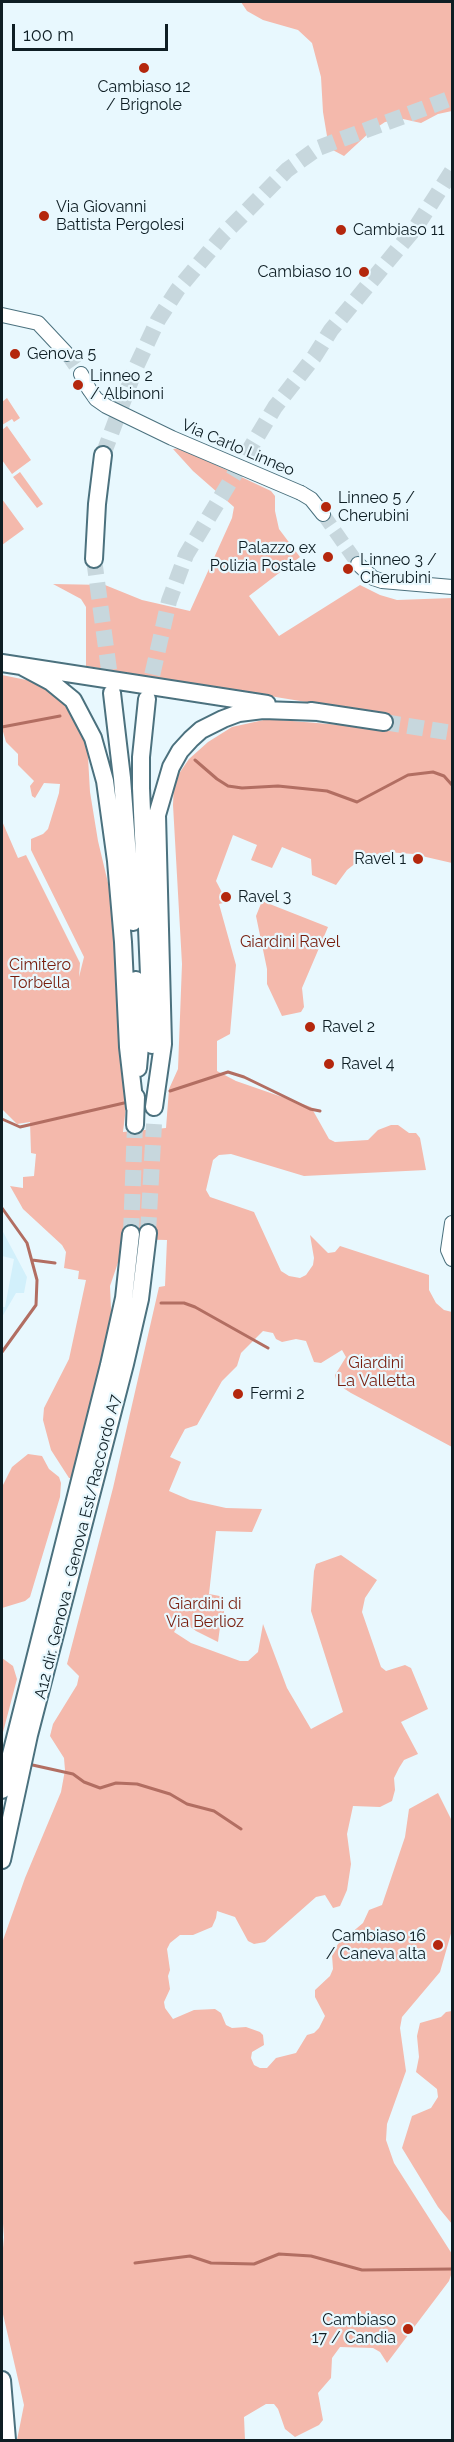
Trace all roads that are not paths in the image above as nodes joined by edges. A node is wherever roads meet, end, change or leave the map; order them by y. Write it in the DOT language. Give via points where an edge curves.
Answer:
graph roads {
  1 [pos="2,315"];
  2 [pos="67,354"];
  3 [pos="81,374"];
  4 [pos="103,454"];
  5 [pos="323,514"];
  6 [pos="94,559"];
  7 [pos="358,564"];
  8 [pos="453,587"];
  9 [pos="2,663"];
  10 [pos="21,666"];
  11 [pos="112,693"];
  12 [pos="147,699"];
  13 [pos="319,712"];
  14 [pos="384,722"];
  15 [pos="154,1107"];
  16 [pos="154,1124"];
  17 [pos="453,1223"];
  18 [pos="148,1233"];
  19 [pos="131,1234"];
  20 [pos="453,1259"];
  21 [pos="2,1790"];
  22 [pos="2,1860"];
  23 [pos="2,2380"];
  24 [pos="7,2440"];
  1 -- 2 [label="street" via="38,323"];
  3 -- 5 [label="street, Via Carlo Linneo, bridge" via="96,399 106,406 302,493"];
  4 -- 6 [label="highway"];
  7 -- 8 [label="street" via="382,581"];
  9 -- 10 [label="highway"];
  10 -- 11 [label="highway" via="51,682 73,700 93,738 105,781 116,861 135,1117 140,1046 135,944"];
  10 -- 13 [label="highway"];
  12 -- 15 [label="highway" via="141,788"];
  13 -- 14 [label="highway"];
  13 -- 15 [label="highway" via="239,713 201,730 171,766 157,815 163,1044"];
  15 -- 16 [label="highway"];
  17 -- 20 [label="street" via="448,1245"];
  18 -- 22 [label="highway, A12 dir. Genova - Genova Est/Raccordo A7" via="140,1299 125,1364 29,1735"];
  19 -- 21 [label="highway" via="124,1298 109,1365"];
  23 -- 24 [label="highway"];
}
